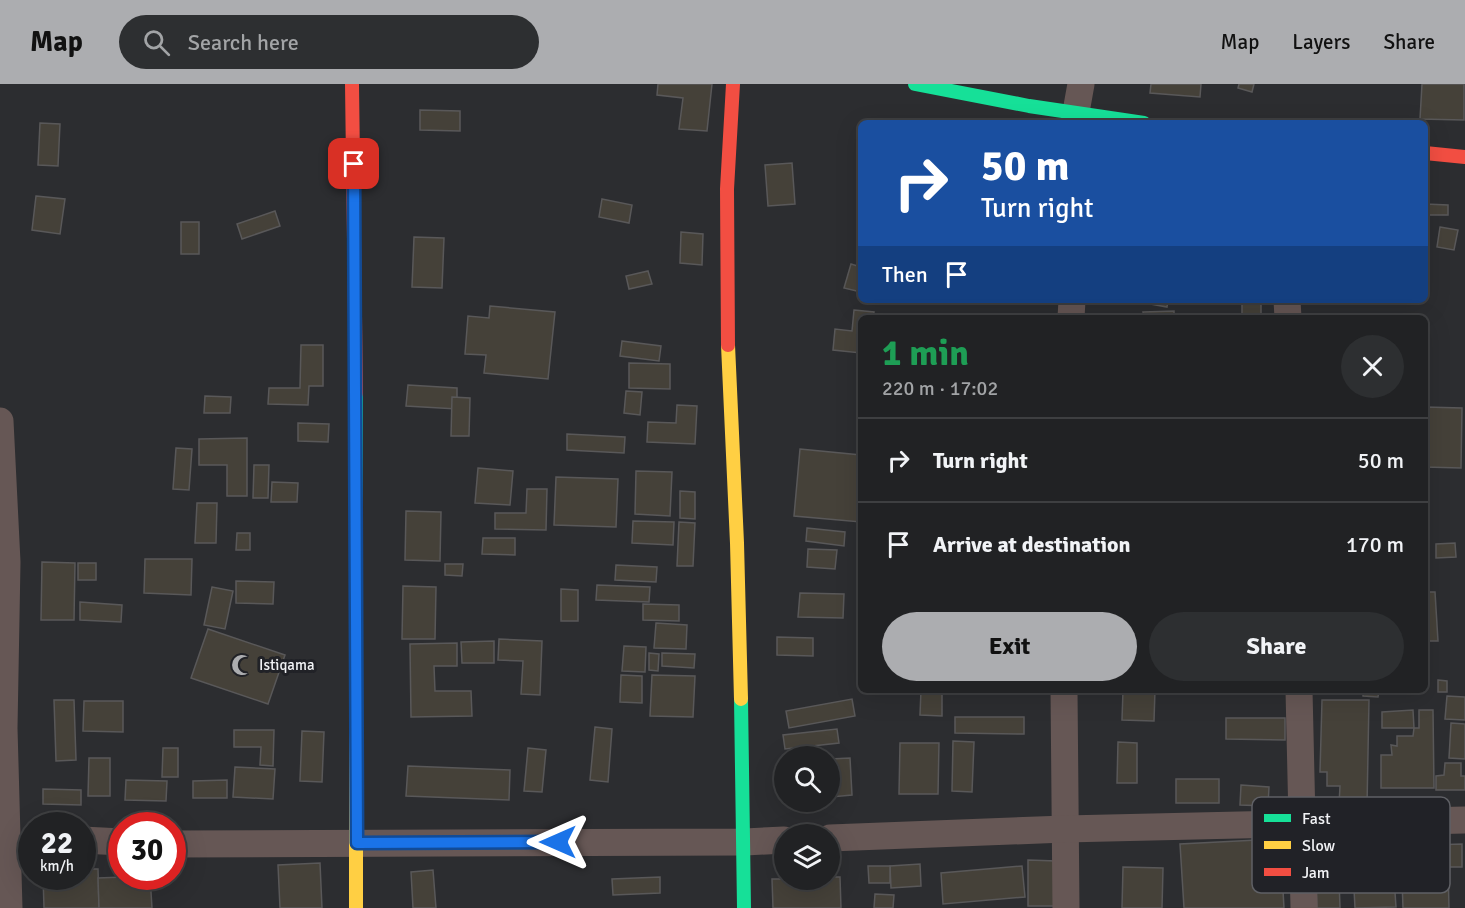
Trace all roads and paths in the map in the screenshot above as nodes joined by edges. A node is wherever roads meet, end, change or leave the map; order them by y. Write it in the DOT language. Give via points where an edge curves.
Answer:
graph roads {
  1 [pos="352,84"];
  2 [pos="733,84"];
  3 [pos="915,84"];
  4 [pos="1081,84"];
  5 [pos="1074,119"];
  6 [pos="1092,120"];
  7 [pos="1428,153"];
  8 [pos="1465,157"];
  9 [pos="0,435"];
  10 [pos="1064,693"];
  11 [pos="1299,693"];
  12 [pos="2,728"];
  13 [pos="1301,797"];
  14 [pos="1450,820"];
  15 [pos="1465,820"];
  16 [pos="1252,824"];
  17 [pos="18,826"];
  18 [pos="1065,829"];
  19 [pos="840,838"];
  20 [pos="774,841"];
  21 [pos="745,842"];
  22 [pos="357,843"];
  23 [pos="186,844"];
  24 [pos="18,851"];
  25 [pos="1303,893"];
  26 [pos="9,908"];
  27 [pos="356,908"];
  28 [pos="744,908"];
  29 [pos="1066,908"];
  30 [pos="1304,908"];
  1 -- 22 [label="street"];
  2 -- 21 [label="street" via="725,235"];
  3 -- 5 [label="street"];
  4 -- 5 [label="street"];
  5 -- 6 [label="street"];
  7 -- 8 [label="street"];
  9 -- 12 [label="street" via="7,562"];
  10 -- 18 [label="street"];
  11 -- 13 [label="street"];
  12 -- 17 [label="street"];
  14 -- 15 [label="street"];
  16 -- 18 [label="street"];
  18 -- 19 [label="street"];
  18 -- 29 [label="street"];
  20 -- 21 [label="street"];
  21 -- 22 [label="street"];
  21 -- 28 [label="street"];
  22 -- 23 [label="street"];
  22 -- 27 [label="street"];
  24 -- 26 [label="street"];
  25 -- 30 [label="street"];
}
